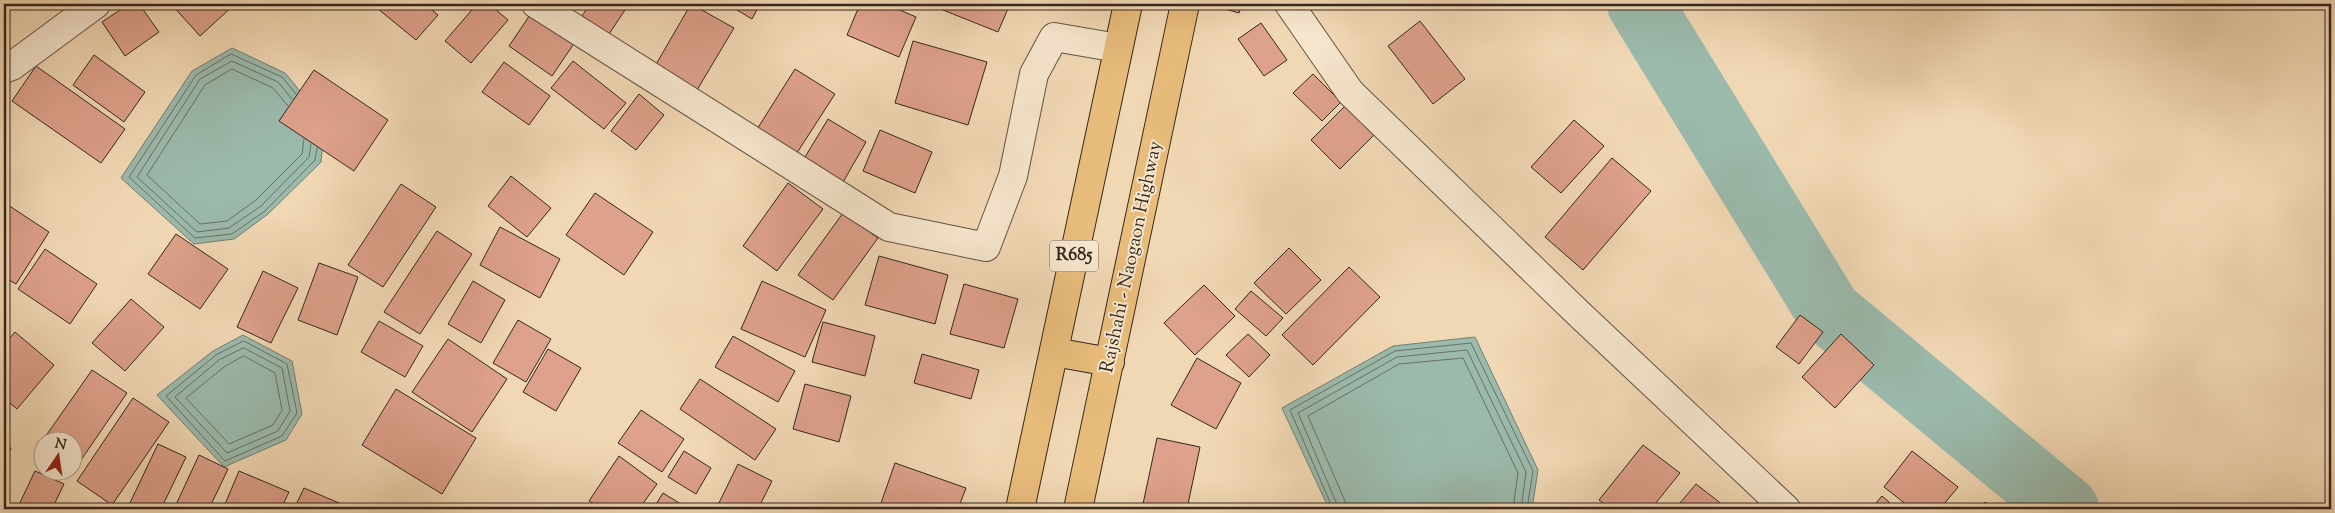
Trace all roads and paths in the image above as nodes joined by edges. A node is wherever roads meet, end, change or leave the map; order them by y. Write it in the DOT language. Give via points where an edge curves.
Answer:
graph roads {
  1 [pos="96,4"];
  2 [pos="536,4"];
  3 [pos="1128,4"];
  4 [pos="1185,4"];
  5 [pos="1289,4"];
  6 [pos="1118,48"];
  7 [pos="4,69"];
  8 [pos="1054,352"];
  9 [pos="1110,362"];
  10 [pos="1020,509"];
  11 [pos="1078,509"];
  12 [pos="1785,509"];
  1 -- 7 [label="street"];
  2 -- 6 [label="street" via="889,227 986,247 1013,176 1034,74 1054,37"];
  3 -- 6 [label="main road, R685"];
  4 -- 9 [label="main road, Rajshahi - Naogaon Highway"];
  5 -- 12 [label="street" via="1350,92"];
  6 -- 8 [label="main road, R685"];
  8 -- 9 [label="main road"];
  8 -- 10 [label="main road, R685"];
  9 -- 11 [label="main road, Rajshahi - Naogaon Highway"];
}
